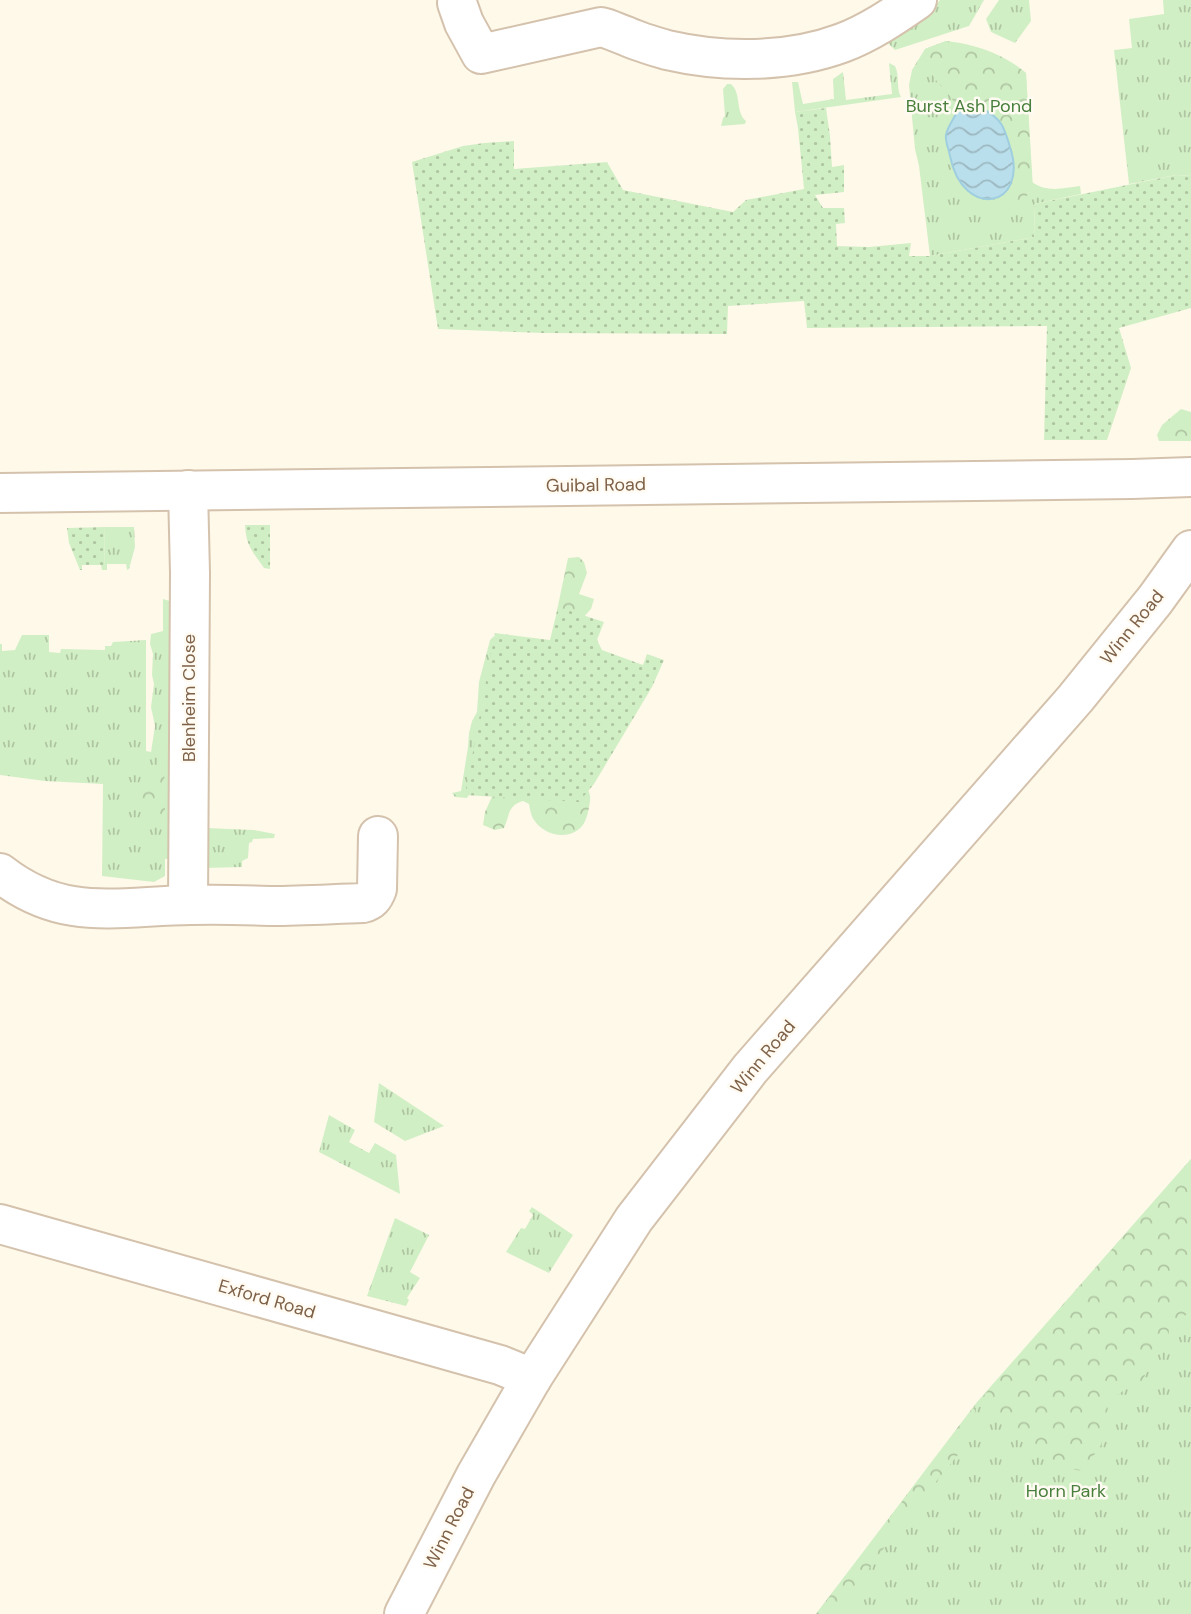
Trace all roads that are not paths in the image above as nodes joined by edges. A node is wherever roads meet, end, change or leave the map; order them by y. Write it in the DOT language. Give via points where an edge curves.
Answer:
graph roads {
  1 [pos="917,0"];
  2 [pos="457,3"];
  3 [pos="1191,477"];
  4 [pos="188,491"];
  5 [pos="0,493"];
  6 [pos="1191,550"];
  7 [pos="378,836"];
  8 [pos="0,873"];
  9 [pos="188,905"];
  10 [pos="0,1224"];
  11 [pos="532,1378"];
  12 [pos="404,1614"];
  1 -- 2 [label="street" via="843,43 800,56 703,55 643,43 601,27 485,69"];
  3 -- 4 [label="street, Guibal Road"];
  4 -- 5 [label="street, Guibal Road"];
  4 -- 9 [label="street, Blenheim Close"];
  6 -- 11 [label="street, Winn Road" via="1075,699 750,1069 634,1219"];
  7 -- 9 [label="street" via="378,883 375,895 363,904"];
  8 -- 9 [label="street" via="27,891 78,907"];
  10 -- 11 [label="street, Exford Road" via="500,1365"];
  11 -- 12 [label="street, Winn Road"];
}
